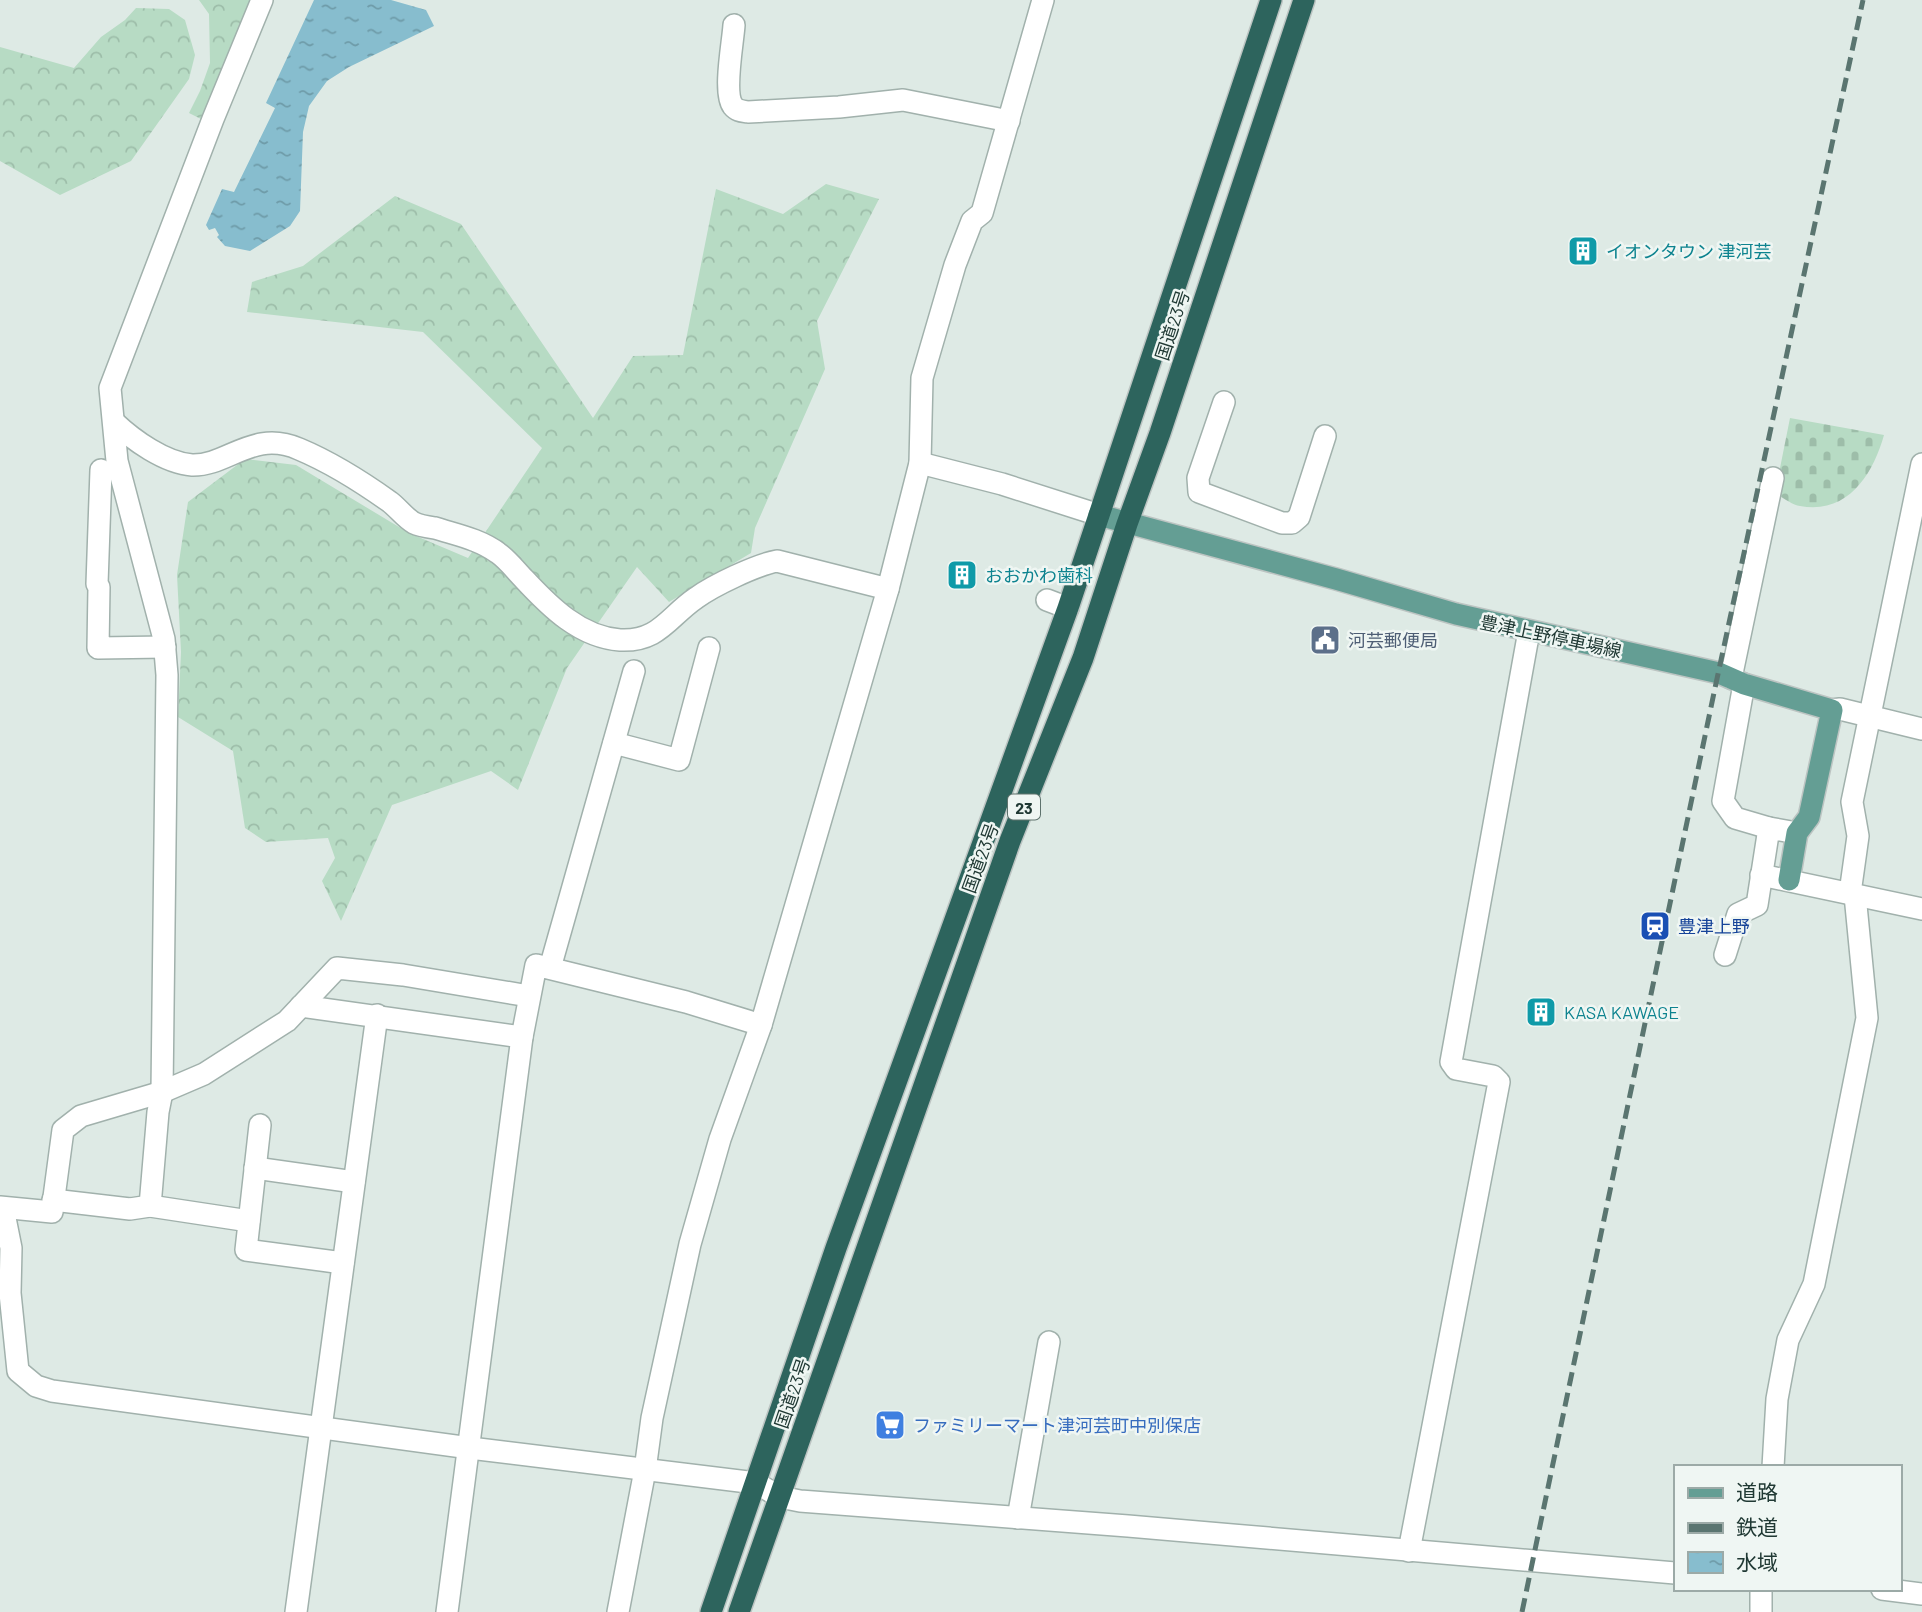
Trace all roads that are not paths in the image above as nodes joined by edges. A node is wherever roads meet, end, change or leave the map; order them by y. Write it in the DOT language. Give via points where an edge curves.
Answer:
graph roads {
  1 [pos="262,0"];
  2 [pos="1043,0"];
  3 [pos="1271,0"];
  4 [pos="1304,0"];
  5 [pos="734,25"];
  6 [pos="1009,121"];
  7 [pos="1224,402"];
  8 [pos="114,422"];
  9 [pos="1325,436"];
  10 [pos="920,463"];
  11 [pos="1922,464"];
  12 [pos="101,470"];
  13 [pos="1773,478"];
  14 [pos="1099,515"];
  15 [pos="1127,524"];
  16 [pos="888,589"];
  17 [pos="1047,600"];
  18 [pos="1068,608"];
  19 [pos="1530,631"];
  20 [pos="164,647"];
  21 [pos="709,648"];
  22 [pos="634,671"];
  23 [pos="1737,681"];
  24 [pos="1832,710"];
  25 [pos="1868,717"];
  26 [pos="1922,729"];
  27 [pos="614,743"];
  28 [pos="1769,828"];
  29 [pos="1797,834"];
  30 [pos="1761,875"];
  31 [pos="1789,880"];
  32 [pos="1852,894"];
  33 [pos="1922,909"];
  34 [pos="1725,955"];
  35 [pos="550,968"];
  36 [pos="529,996"];
  37 [pos="301,1006"];
  38 [pos="377,1016"];
  39 [pos="761,1025"];
  40 [pos="522,1037"];
  41 [pos="162,1093"];
  42 [pos="260,1125"];
  43 [pos="255,1168"];
  44 [pos="354,1182"];
  45 [pos="53,1200"];
  46 [pos="150,1206"];
  47 [pos="2,1208"];
  48 [pos="249,1221"];
  49 [pos="343,1263"];
  50 [pos="1049,1342"];
  51 [pos="321,1428"];
  52 [pos="470,1448"];
  53 [pos="1773,1465"];
  54 [pos="645,1469"];
  55 [pos="756,1483"];
  56 [pos="780,1497"];
  57 [pos="1018,1518"];
  58 [pos="1409,1551"];
  59 [pos="1674,1573"];
  60 [pos="1761,1591"];
  61 [pos="1898,1591"];
  62 [pos="1922,1594"];
  63 [pos="296,1612"];
  64 [pos="447,1612"];
  65 [pos="618,1612"];
  66 [pos="711,1612"];
  67 [pos="739,1612"];
  68 [pos="1761,1612"];
  1 -- 8 [label="street" via="110,388"];
  2 -- 6 [label="street"];
  3 -- 14 [label="highway, 国道23号 / 23"];
  4 -- 15 [label="highway, 国道23号 / 23"];
  5 -- 6 [label="street" via="728,91 730,103 739,111 903,100"];
  6 -- 10 [label="street" via="982,213 972,221 955,265 922,378"];
  7 -- 9 [label="street" via="1198,478 1199,492 1282,523 1299,517"];
  8 -- 16 [label="street" via="142,444 194,465 245,447 297,448 348,475 414,523 478,541 501,554 554,609 602,637 650,635 697,597 764,563 777,561"];
  8 -- 20 [label="street" via="117,461"];
  10 -- 14 [label="street"];
  10 -- 16 [label="street"];
  11 -- 25 [label="street"];
  12 -- 20 [label="street" via="98,648"];
  13 -- 23 [label="street"];
  14 -- 15 [label="main road, 豊津上野停車場線"];
  14 -- 18 [label="highway, 国道23号 / 23"];
  15 -- 19 [label="main road, 豊津上野停車場線"];
  15 -- 56 [label="highway, 国道23号 / 23" via="1083,658 965,965"];
  16 -- 39 [label="street"];
  17 -- 18 [label="street"];
  18 -- 55 [label="highway, 国道23号 / 23" via="836,1248"];
  19 -- 23 [label="main road, 豊津上野停車場線"];
  19 -- 58 [label="street" via="1451,1062 1456,1069 1493,1076 1499,1082"];
  20 -- 41 [label="street"];
  21 -- 27 [label="street" via="679,760"];
  22 -- 27 [label="street"];
  23 -- 24 [label="main road, 豊津上野停車場線"];
  23 -- 28 [label="street" via="1723,801 1735,818"];
  24 -- 25 [label="street"];
  24 -- 29 [label="main road" via="1809,817"];
  25 -- 26 [label="street"];
  25 -- 32 [label="street" via="1852,802 1858,836"];
  27 -- 35 [label="street"];
  28 -- 29 [label="street"];
  28 -- 30 [label="street"];
  29 -- 31 [label="main road"];
  30 -- 31 [label="street"];
  30 -- 34 [label="street" via="1757,905 1738,914"];
  31 -- 32 [label="street"];
  32 -- 33 [label="street"];
  32 -- 53 [label="street" via="1867,1018 1814,1284 1788,1340 1777,1399"];
  35 -- 36 [label="street" via="536,965"];
  35 -- 39 [label="street"];
  36 -- 37 [label="street" via="337,968"];
  36 -- 40 [label="street"];
  37 -- 38 [label="street"];
  37 -- 41 [label="street" via="286,1021 204,1074"];
  38 -- 40 [label="street"];
  38 -- 44 [label="street"];
  39 -- 54 [label="street" via="720,1139 691,1244"];
  40 -- 52 [label="street"];
  41 -- 45 [label="street" via="81,1116 63,1130"];
  41 -- 46 [label="street"];
  42 -- 43 [label="street"];
  43 -- 44 [label="street"];
  43 -- 48 [label="street"];
  44 -- 49 [label="street"];
  45 -- 46 [label="street" via="130,1209"];
  45 -- 47 [label="street" via="52,1212"];
  46 -- 48 [label="street"];
  47 -- 51 [label="street" via="11,1248 10,1293 18,1371 36,1386"];
  48 -- 49 [label="street" via="246,1250"];
  49 -- 51 [label="street"];
  50 -- 57 [label="street"];
  51 -- 52 [label="street"];
  51 -- 63 [label="street"];
  52 -- 54 [label="street"];
  52 -- 64 [label="street"];
  54 -- 55 [label="street"];
  54 -- 65 [label="street"];
  55 -- 56 [label="street"];
  55 -- 66 [label="highway, 国道23号 / 23"];
  56 -- 57 [label="street"];
  56 -- 67 [label="highway, 国道23号 / 23"];
  57 -- 58 [label="street"];
  58 -- 59 [label="street"];
  60 -- 68 [label="street"];
  61 -- 62 [label="street"];
}
